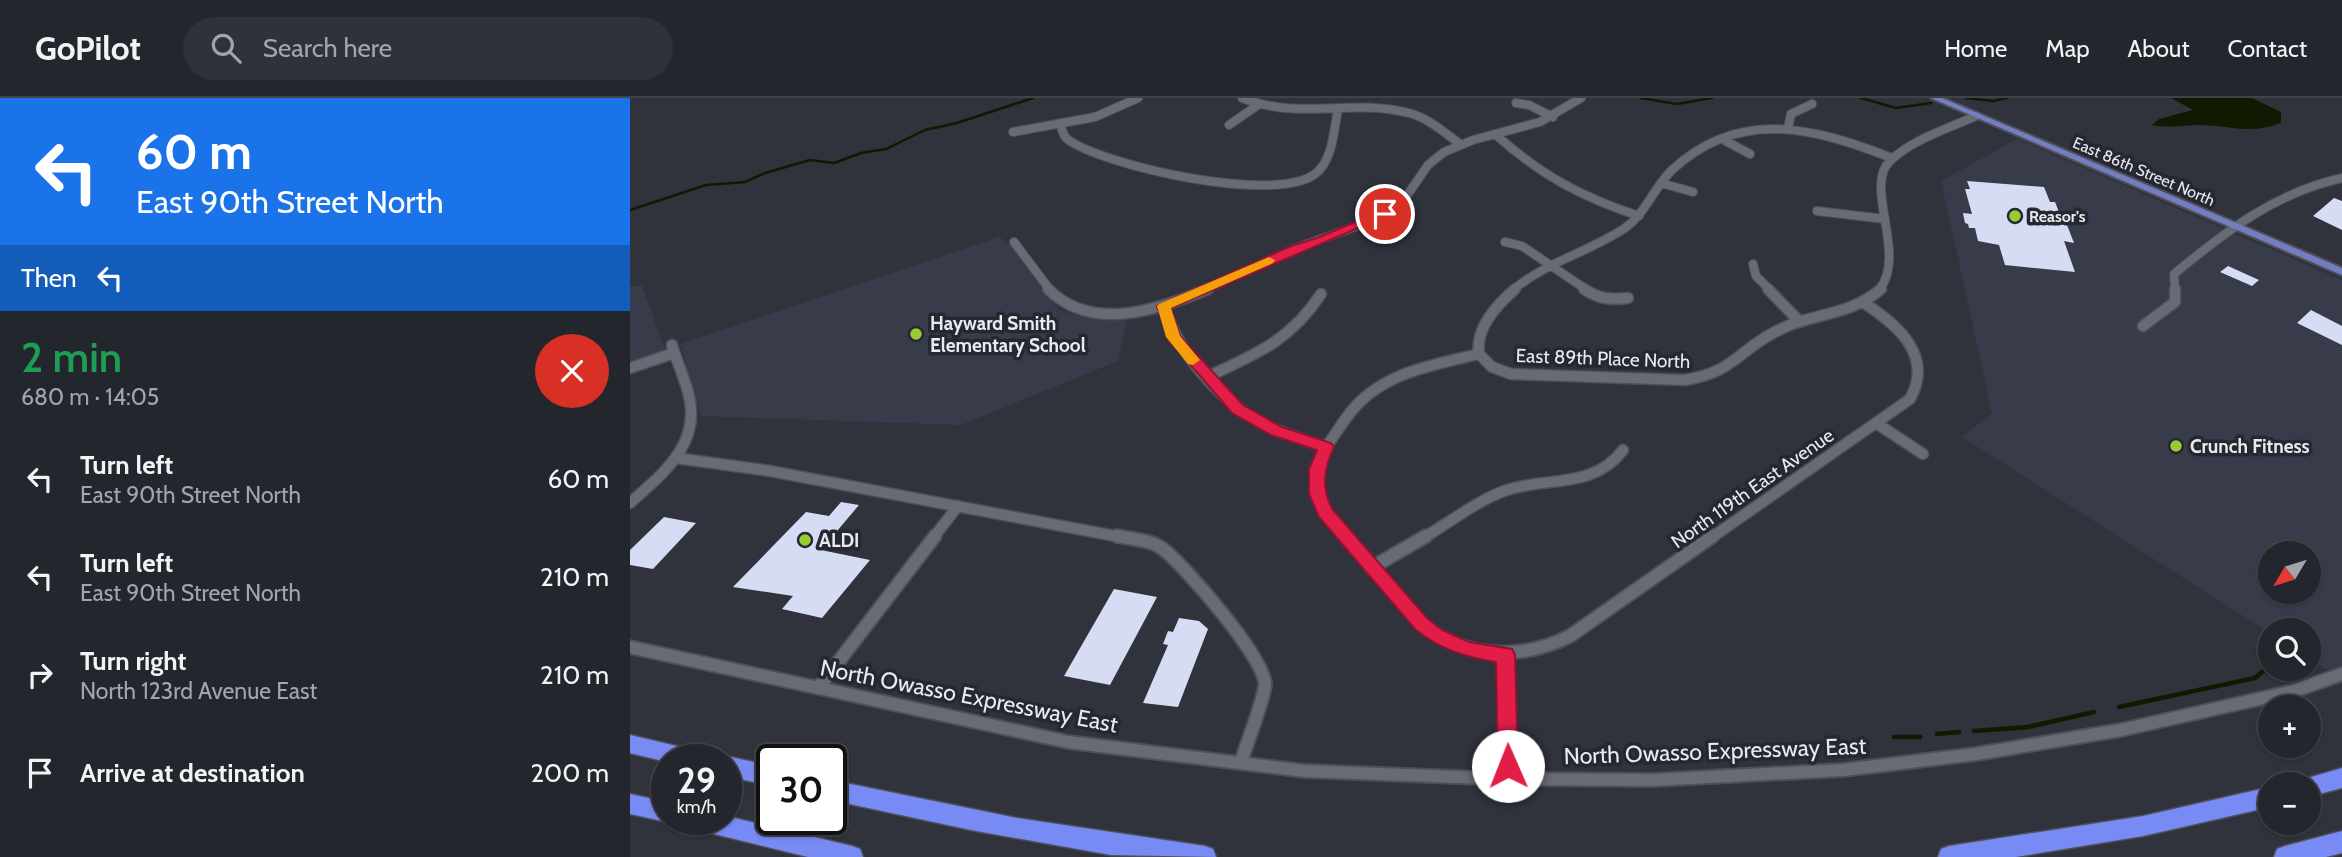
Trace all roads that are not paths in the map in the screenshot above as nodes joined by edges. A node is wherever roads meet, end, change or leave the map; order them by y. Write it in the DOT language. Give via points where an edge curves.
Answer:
graph roads {
  1 [pos="1139,98"];
  2 [pos="1242,98"];
  3 [pos="1581,98"];
  4 [pos="1935,98"];
  5 [pos="1516,103"];
  6 [pos="1812,104"];
  7 [pos="1258,105"];
  8 [pos="1338,109"];
  9 [pos="1973,114"];
  10 [pos="1553,117"];
  11 [pos="1059,122"];
  12 [pos="1229,125"];
  13 [pos="1788,128"];
  14 [pos="1013,132"];
  15 [pos="1496,135"];
  16 [pos="1724,140"];
  17 [pos="1460,144"];
  18 [pos="1750,154"];
  19 [pos="1892,158"];
  20 [pos="2342,178"];
  21 [pos="1661,183"];
  22 [pos="1693,192"];
  23 [pos="1817,211"];
  24 [pos="1639,216"];
  25 [pos="1885,219"];
  26 [pos="2234,226"];
  27 [pos="1014,242"];
  28 [pos="1505,242"];
  29 [pos="1753,264"];
  30 [pos="1550,265"];
  31 [pos="2342,272"];
  32 [pos="1321,294"];
  33 [pos="1629,298"];
  34 [pos="1864,303"];
  35 [pos="1164,306"];
  36 [pos="1800,322"];
  37 [pos="2143,326"];
  38 [pos="1479,354"];
  39 [pos="630,369"];
  40 [pos="1207,377"];
  41 [pos="1876,423"];
  42 [pos="1326,447"];
  43 [pos="1623,450"];
  44 [pos="1923,454"];
  45 [pos="676,458"];
  46 [pos="630,503"];
  47 [pos="958,506"];
  48 [pos="1371,569"];
  49 [pos="630,647"];
  50 [pos="1506,655"];
  51 [pos="2342,674"];
  52 [pos="819,687"];
  53 [pos="630,744"];
  54 [pos="651,749"];
  55 [pos="1241,762"];
  56 [pos="2342,778"];
  57 [pos="1508,779"];
  58 [pos="2321,784"];
  59 [pos="847,793"];
  60 [pos="2258,800"];
  61 [pos="630,804"];
  62 [pos="651,809"];
  63 [pos="742,831"];
  64 [pos="2342,842"];
  65 [pos="852,857"];
  66 [pos="1205,857"];
  67 [pos="1949,857"];
  68 [pos="2285,857"];
  1 -- 11 [label="street" via="1102,115"];
  2 -- 7 [label="street"];
  3 -- 10 [label="street"];
  4 -- 9 [label="main road, East 86th Street North"];
  5 -- 10 [label="street"];
  6 -- 13 [label="street" via="1793,110"];
  7 -- 8 [label="street"];
  7 -- 12 [label="street"];
  8 -- 11 [label="street" via="1323,163 1303,181 1278,187 1139,167 1070,141"];
  8 -- 17 [label="street" via="1412,114"];
  9 -- 19 [label="street"];
  9 -- 26 [label="main road, East 86th Street North"];
  10 -- 15 [label="street"];
  11 -- 14 [label="street"];
  13 -- 16 [label="street" via="1760,129"];
  13 -- 19 [label="street" via="1827,134"];
  15 -- 17 [label="street"];
  15 -- 24 [label="street" via="1557,185"];
  16 -- 18 [label="street"];
  16 -- 21 [label="street" via="1688,158"];
  17 -- 35 [label="street" via="1431,160 1406,198 1385,214"];
  19 -- 25 [label="street" via="1880,178"];
  20 -- 26 [label="street" via="2287,193"];
  21 -- 22 [label="street"];
  21 -- 24 [label="street"];
  23 -- 25 [label="street"];
  24 -- 30 [label="street" via="1617,233"];
  25 -- 34 [label="street" via="1889,275"];
  26 -- 31 [label="main road, East 86th Street North"];
  26 -- 37 [label="street" via="2174,274 2175,302"];
  27 -- 35 [label="street" via="1056,297 1078,309 1123,313"];
  28 -- 30 [label="street" via="1522,246"];
  29 -- 36 [label="street" via="1756,276"];
  30 -- 33 [label="street" via="1595,296"];
  30 -- 38 [label="street" via="1524,279 1504,298 1481,331"];
  32 -- 40 [label="street" via="1305,320 1287,336"];
  34 -- 36 [label="street, East 89th Place North"];
  34 -- 41 [label="street, North 119th East Avenue" via="1899,332 1920,371 1910,399"];
  35 -- 40 [label="street" via="1173,337"];
  36 -- 38 [label="street, East 89th Place North" via="1763,339 1722,372 1685,380 1511,374 1492,367"];
  38 -- 42 [label="street" via="1422,369 1380,387 1356,407"];
  39 -- 45 [label="street" via="673,349 692,412 690,437"];
  40 -- 42 [label="street" via="1248,416"];
  41 -- 44 [label="street"];
  41 -- 50 [label="street, North 119th East Avenue" via="1560,643"];
  42 -- 48 [label="street, North 119th East Avenue" via="1317,469 1317,494 1325,513"];
  43 -- 48 [label="street" via="1585,478 1531,484 1497,494"];
  45 -- 46 [label="street"];
  45 -- 47 [label="street"];
  47 -- 52 [label="street"];
  47 -- 55 [label="street" via="1148,542 1163,549 1235,630 1265,674"];
  48 -- 50 [label="street, North 119th East Avenue" via="1435,635 1467,650"];
  49 -- 52 [label="street, North Owasso Expressway East"];
  50 -- 57 [label="street"];
  51 -- 57 [label="street, North Owasso Expressway East" via="2294,691 2121,730 1976,754 1843,770 1653,780"];
  52 -- 55 [label="street, North Owasso Expressway East" via="1068,742"];
  53 -- 54 [label="highway"];
  55 -- 57 [label="street, North Owasso Expressway East" via="1305,771"];
  56 -- 58 [label="highway"];
  59 -- 66 [label="highway" via="997,826"];
  60 -- 67 [label="highway" via="2143,826"];
  61 -- 62 [label="highway"];
  63 -- 65 [label="highway"];
  64 -- 68 [label="highway"];
}
